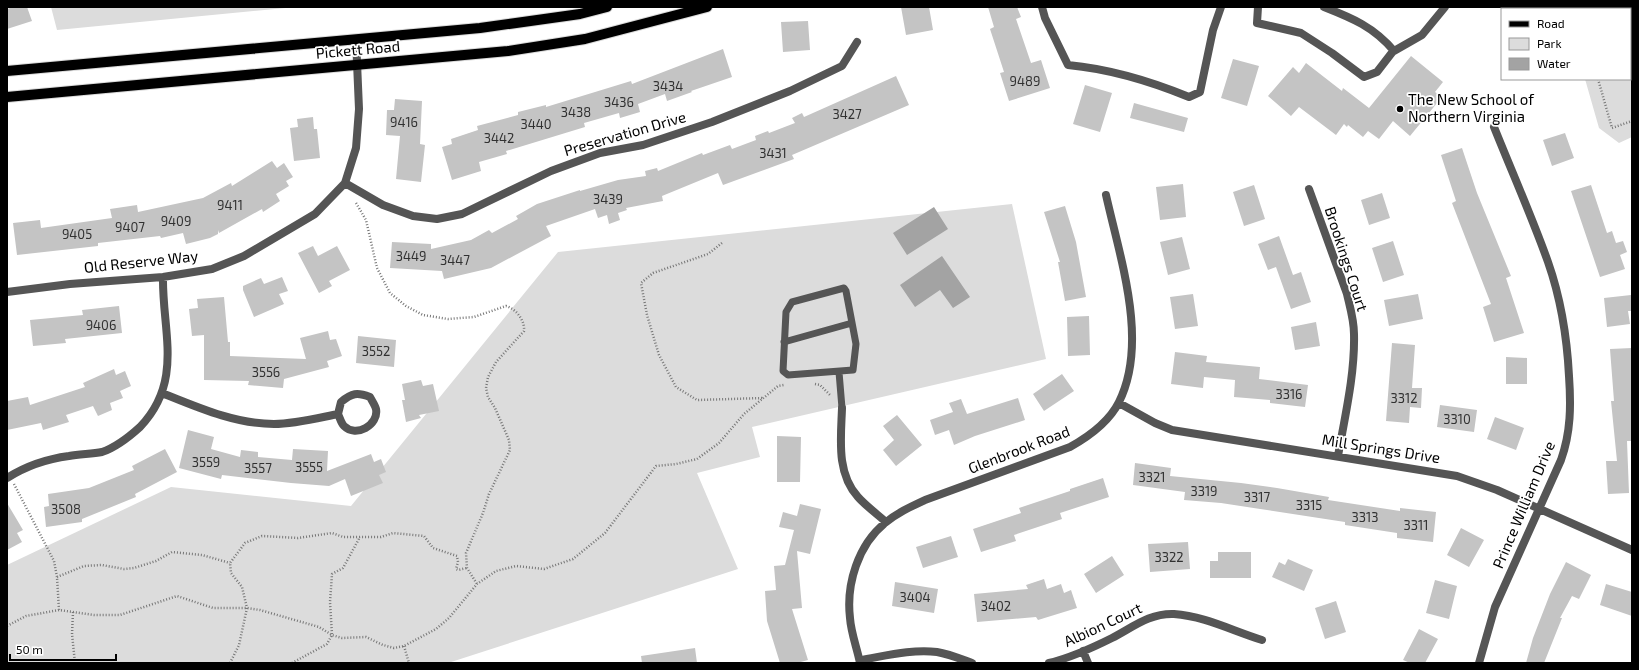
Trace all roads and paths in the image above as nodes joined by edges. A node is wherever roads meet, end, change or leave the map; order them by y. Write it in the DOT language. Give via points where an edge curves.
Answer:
graph roads {
  1 [pos="607,7"];
  2 [pos="707,7"];
  3 [pos="1042,7"];
  4 [pos="1221,7"];
  5 [pos="1258,7"];
  6 [pos="1324,7"];
  7 [pos="1445,7"];
  8 [pos="356,39"];
  9 [pos="857,42"];
  10 [pos="1394,50"];
  11 [pos="358,66"];
  12 [pos="7,71"];
  13 [pos="1598,80"];
  14 [pos="7,97"];
  15 [pos="1632,121"];
  16 [pos="1494,127"];
  17 [pos="345,183"];
  18 [pos="1309,190"];
  19 [pos="1106,195"];
  20 [pos="356,201"];
  21 [pos="722,243"];
  22 [pos="163,277"];
  23 [pos="7,292"];
  24 [pos="852,323"];
  25 [pos="784,342"];
  26 [pos="839,372"];
  27 [pos="809,383"];
  28 [pos="791,384"];
  29 [pos="162,393"];
  30 [pos="765,398"];
  31 [pos="1118,403"];
  32 [pos="842,408"];
  33 [pos="338,414"];
  34 [pos="1338,456"];
  35 [pos="8,477"];
  36 [pos="1540,508"];
  37 [pos="886,522"];
  38 [pos="360,537"];
  39 [pos="1632,550"];
  40 [pos="230,563"];
  41 [pos="467,568"];
  42 [pos="57,577"];
  43 [pos="477,584"];
  44 [pos="247,608"];
  45 [pos="59,610"];
  46 [pos="73,612"];
  47 [pos="7,626"];
  48 [pos="332,635"];
  49 [pos="1262,640"];
  50 [pos="404,646"];
  51 [pos="1083,651"];
  52 [pos="860,661"];
  53 [pos="75,663"];
  54 [pos="230,663"];
  55 [pos="292,663"];
  56 [pos="409,663"];
  57 [pos="972,663"];
  58 [pos="1049,663"];
  59 [pos="1088,663"];
  60 [pos="1479,663"];
  1 -- 8 [label="main road, Pickett Road" via="580,14 480,28"];
  2 -- 11 [label="main road, Pickett Road" via="586,39 508,51"];
  3 -- 4 [label="street" via="1068,65 1098,68 1160,85 1189,97 1200,92 1213,30"];
  5 -- 10 [label="street" via="1258,23 1301,33 1364,77 1377,72"];
  6 -- 10 [label="street" via="1352,18 1383,38"];
  7 -- 10 [label="street" via="1422,35"];
  8 -- 11 [label="street, Old Reserve Way"];
  8 -- 12 [label="main road, Pickett Road"];
  9 -- 17 [label="street, Preservation Drive" via="842,66 790,91 706,125 643,145 600,153 550,171 462,214 437,219 413,216 383,205"];
  11 -- 14 [label="main road, Pickett Road"];
  11 -- 17 [label="street, Old Reserve Way" via="359,109 356,148"];
  13 -- 15 [label="path" via="1612,128"];
  16 -- 36 [label="street, Prince William Drive" via="1548,263 1568,348 1571,397 1568,435 1562,460"];
  17 -- 22 [label="street, Old Reserve Way" via="315,214 244,256 212,269"];
  18 -- 34 [label="street, Brookings Court" via="1346,294 1354,333 1352,370"];
  19 -- 31 [label="street, Glenbrook Road" via="1127,288 1132,342 1128,376"];
  20 -- 41 [label="path" via="366,220 377,268 390,294 406,306 423,315 448,319 474,317 506,306 518,314 523,323 524,331 496,362 488,377 486,388 509,440 510,450 489,494 466,553"];
  21 -- 30 [label="path" via="708,254 653,273 641,283 659,355 676,387 697,400"];
  22 -- 23 [label="street, Old Reserve Way"];
  22 -- 29 [label="street" via="162,297 168,342 168,365"];
  24 -- 25 [label="lane"];
  24 -- 25 [label="lane" via="844,288 792,302 786,312"];
  24 -- 26 [label="lane" via="856,344 853,370"];
  25 -- 26 [label="lane" via="783,371 788,375"];
  26 -- 32 [label="lane"];
  27 -- 32 [label="path" via="820,385"];
  28 -- 30 [label="path" via="778,386"];
  29 -- 33 [label="street" via="208,411 242,420 274,424"];
  29 -- 35 [label="street" via="150,416 117,445 102,452 52,458 28,466"];
  30 -- 43 [label="path" via="744,414 719,443 697,459 656,466 605,533 573,559 544,569 516,566 496,571"];
  31 -- 34 [label="street, Mill Springs Drive" via="1172,430"];
  31 -- 37 [label="street, Glenbrook Road" via="1087,437 1070,448 925,500 902,510"];
  32 -- 37 [label="street" via="842,465 846,479 858,497"];
  33 -- 33 [label="street" via="341,402 350,395 361,393 370,397 376,409 374,421 365,429 354,431 344,426"];
  34 -- 36 [label="street, Mill Springs Drive" via="1457,476"];
  35 -- 42 [label="path" via="53,558"];
  36 -- 39 [label="street, Mill Springs Drive"];
  36 -- 60 [label="street, Prince William Drive" via="1495,607"];
  37 -- 52 [label="street, Glenbrook Road" via="857,562 851,584 850,618"];
  38 -- 40 [label="path" via="343,537 332,533 298,538 262,536 245,543"];
  38 -- 41 [label="path" via="381,537 394,533 424,536 433,548 457,556 458,570"];
  38 -- 48 [label="path" via="343,568 332,574"];
  40 -- 42 [label="path" via="202,555 172,552 156,561 134,568 84,566"];
  40 -- 44 [label="path" via="231,573 242,587"];
  41 -- 43 [label="path"];
  42 -- 45 [label="path"];
  43 -- 50 [label="path" via="449,618 436,629"];
  44 -- 46 [label="path" via="213,608 177,596 120,615"];
  44 -- 48 [label="path" via="319,627"];
  44 -- 54 [label="path" via="239,645"];
  45 -- 46 [label="path"];
  45 -- 47 [label="path" via="26,616"];
  46 -- 53 [label="path"];
  48 -- 50 [label="path" via="342,638 366,637 394,648"];
  48 -- 55 [label="path" via="327,644"];
  49 -- 51 [label="street, Albion Court" via="1189,616 1172,614 1144,620 1114,638"];
  50 -- 56 [label="path"];
  51 -- 58 [label="street, Albion Court"];
  51 -- 59 [label="street"];
  52 -- 57 [label="street" via="927,651"];
}
